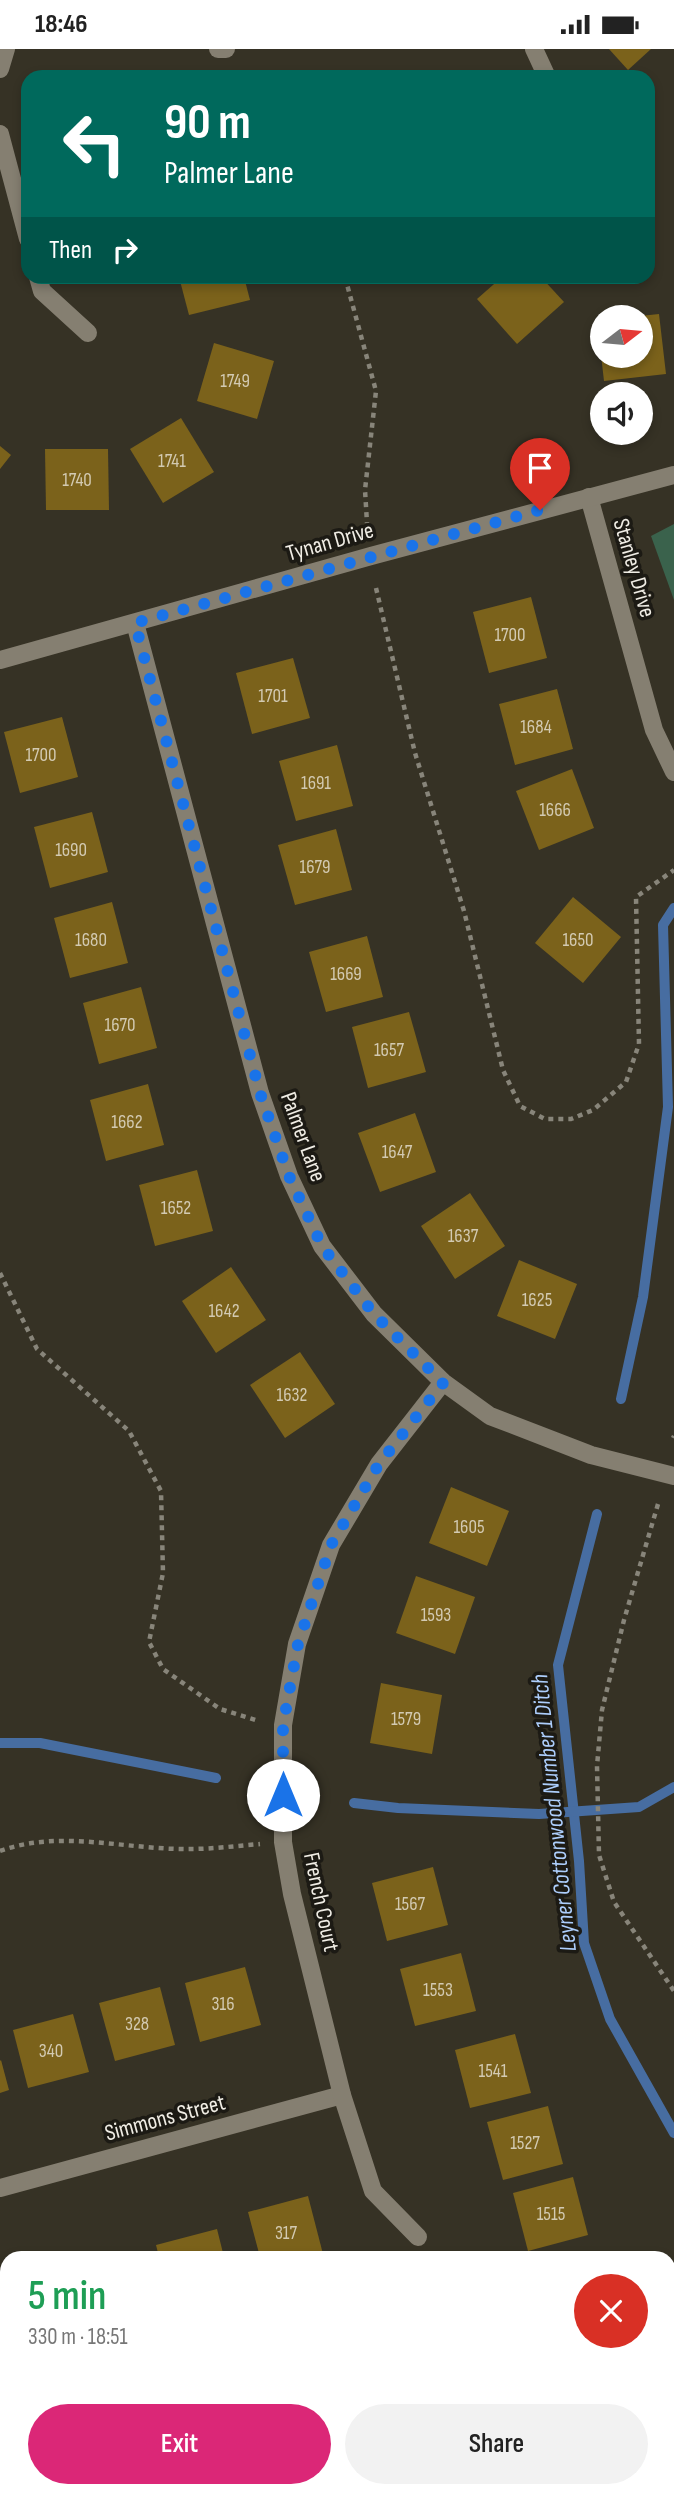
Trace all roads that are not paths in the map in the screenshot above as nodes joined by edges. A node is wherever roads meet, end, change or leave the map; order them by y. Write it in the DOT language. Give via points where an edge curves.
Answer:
graph roads {
  1 [pos="6,49"];
  2 [pos="218,49"];
  3 [pos="226,49"];
  4 [pos="534,49"];
  5 [pos="0,69"];
  6 [pos="544,70"];
  7 [pos="0,134"];
  8 [pos="21,213"];
  9 [pos="40,284"];
  10 [pos="88,333"];
  11 [pos="674,474"];
  12 [pos="589,497"];
  13 [pos="135,623"];
  14 [pos="0,660"];
  15 [pos="674,772"];
  16 [pos="443,1383"];
  17 [pos="674,1476"];
  18 [pos="342,2095"];
  19 [pos="0,2188"];
  20 [pos="418,2237"];
  1 -- 5 [label="street"];
  2 -- 3 [label="street"];
  4 -- 6 [label="street"];
  7 -- 8 [label="street"];
  9 -- 10 [label="street"];
  11 -- 12 [label="street, Tynan Drive"];
  12 -- 13 [label="street, Tynan Drive"];
  12 -- 15 [label="street, Stanley Drive" via="654,730"];
  13 -- 14 [label="street, Tynan Drive"];
  13 -- 16 [label="street, Palmer Lane" via="260,1093 289,1176 322,1246 374,1314"];
  16 -- 17 [label="street, Palmer Lane" via="490,1416 591,1455"];
  16 -- 18 [label="street, French Court" via="379,1464 331,1545 298,1644 283,1725 283,1842"];
  18 -- 19 [label="street, Simmons Street"];
  18 -- 20 [label="street, French Court" via="373,2191"];
}
